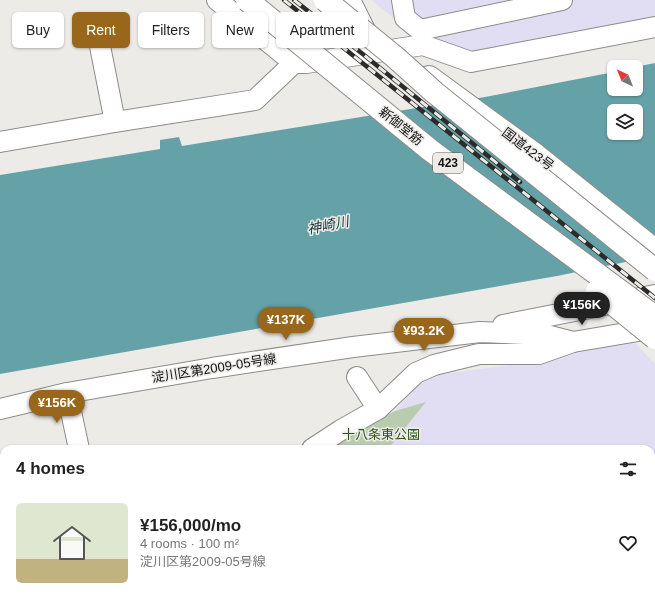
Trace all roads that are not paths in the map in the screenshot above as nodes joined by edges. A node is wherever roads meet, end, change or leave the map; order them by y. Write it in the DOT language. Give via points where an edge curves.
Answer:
graph roads {
  1 [pos="217,0"];
  2 [pos="247,0"];
  3 [pos="325,0"];
  4 [pos="350,0"];
  5 [pos="402,0"];
  6 [pos="562,0"];
  7 [pos="655,26"];
  8 [pos="100,48"];
  9 [pos="386,55"];
  10 [pos="294,63"];
  11 [pos="115,122"];
  12 [pos="0,142"];
  13 [pos="430,150"];
  14 [pos="655,250"];
  15 [pos="655,270"];
  16 [pos="655,295"];
  17 [pos="655,317"];
  18 [pos="502,325"];
  19 [pos="655,328"];
  20 [pos="634,332"];
  21 [pos="655,338"];
  22 [pos="573,342"];
  23 [pos="655,349"];
  24 [pos="357,377"];
  25 [pos="67,393"];
  26 [pos="0,409"];
  27 [pos="378,409"];
  28 [pos="78,445"];
  29 [pos="318,445"];
  1 -- 10 [label="street"];
  2 -- 13 [label="highway, 新御堂筋 / 423, bridge"];
  3 -- 9 [label="highway, bridge"];
  4 -- 9 [label="street"];
  5 -- 6 [label="street" via="405,18 420,30"];
  7 -- 9 [label="street" via="471,62 423,45"];
  8 -- 11 [label="street"];
  9 -- 10 [label="street"];
  9 -- 14 [label="highway, 国道423号, bridge" via="437,81 530,150"];
  9 -- 15 [label="highway, bridge"];
  10 -- 11 [label="street" via="255,100"];
  11 -- 12 [label="street"];
  13 -- 17 [label="highway, 新御堂筋 / 423, bridge"];
  13 -- 21 [label="highway, 423, bridge"];
  16 -- 18 [label="street"];
  19 -- 20 [label="street"];
  20 -- 22 [label="street"];
  20 -- 23 [label="street"];
  22 -- 25 [label="street, 淀川区第2009-05号線" via="546,335 480,332 353,347"];
  22 -- 27 [label="street" via="539,354 479,354 434,365 416,373"];
  24 -- 27 [label="street"];
  25 -- 26 [label="street, 淀川区第2009-05号線"];
  25 -- 28 [label="street"];
  27 -- 29 [label="street"];
}
